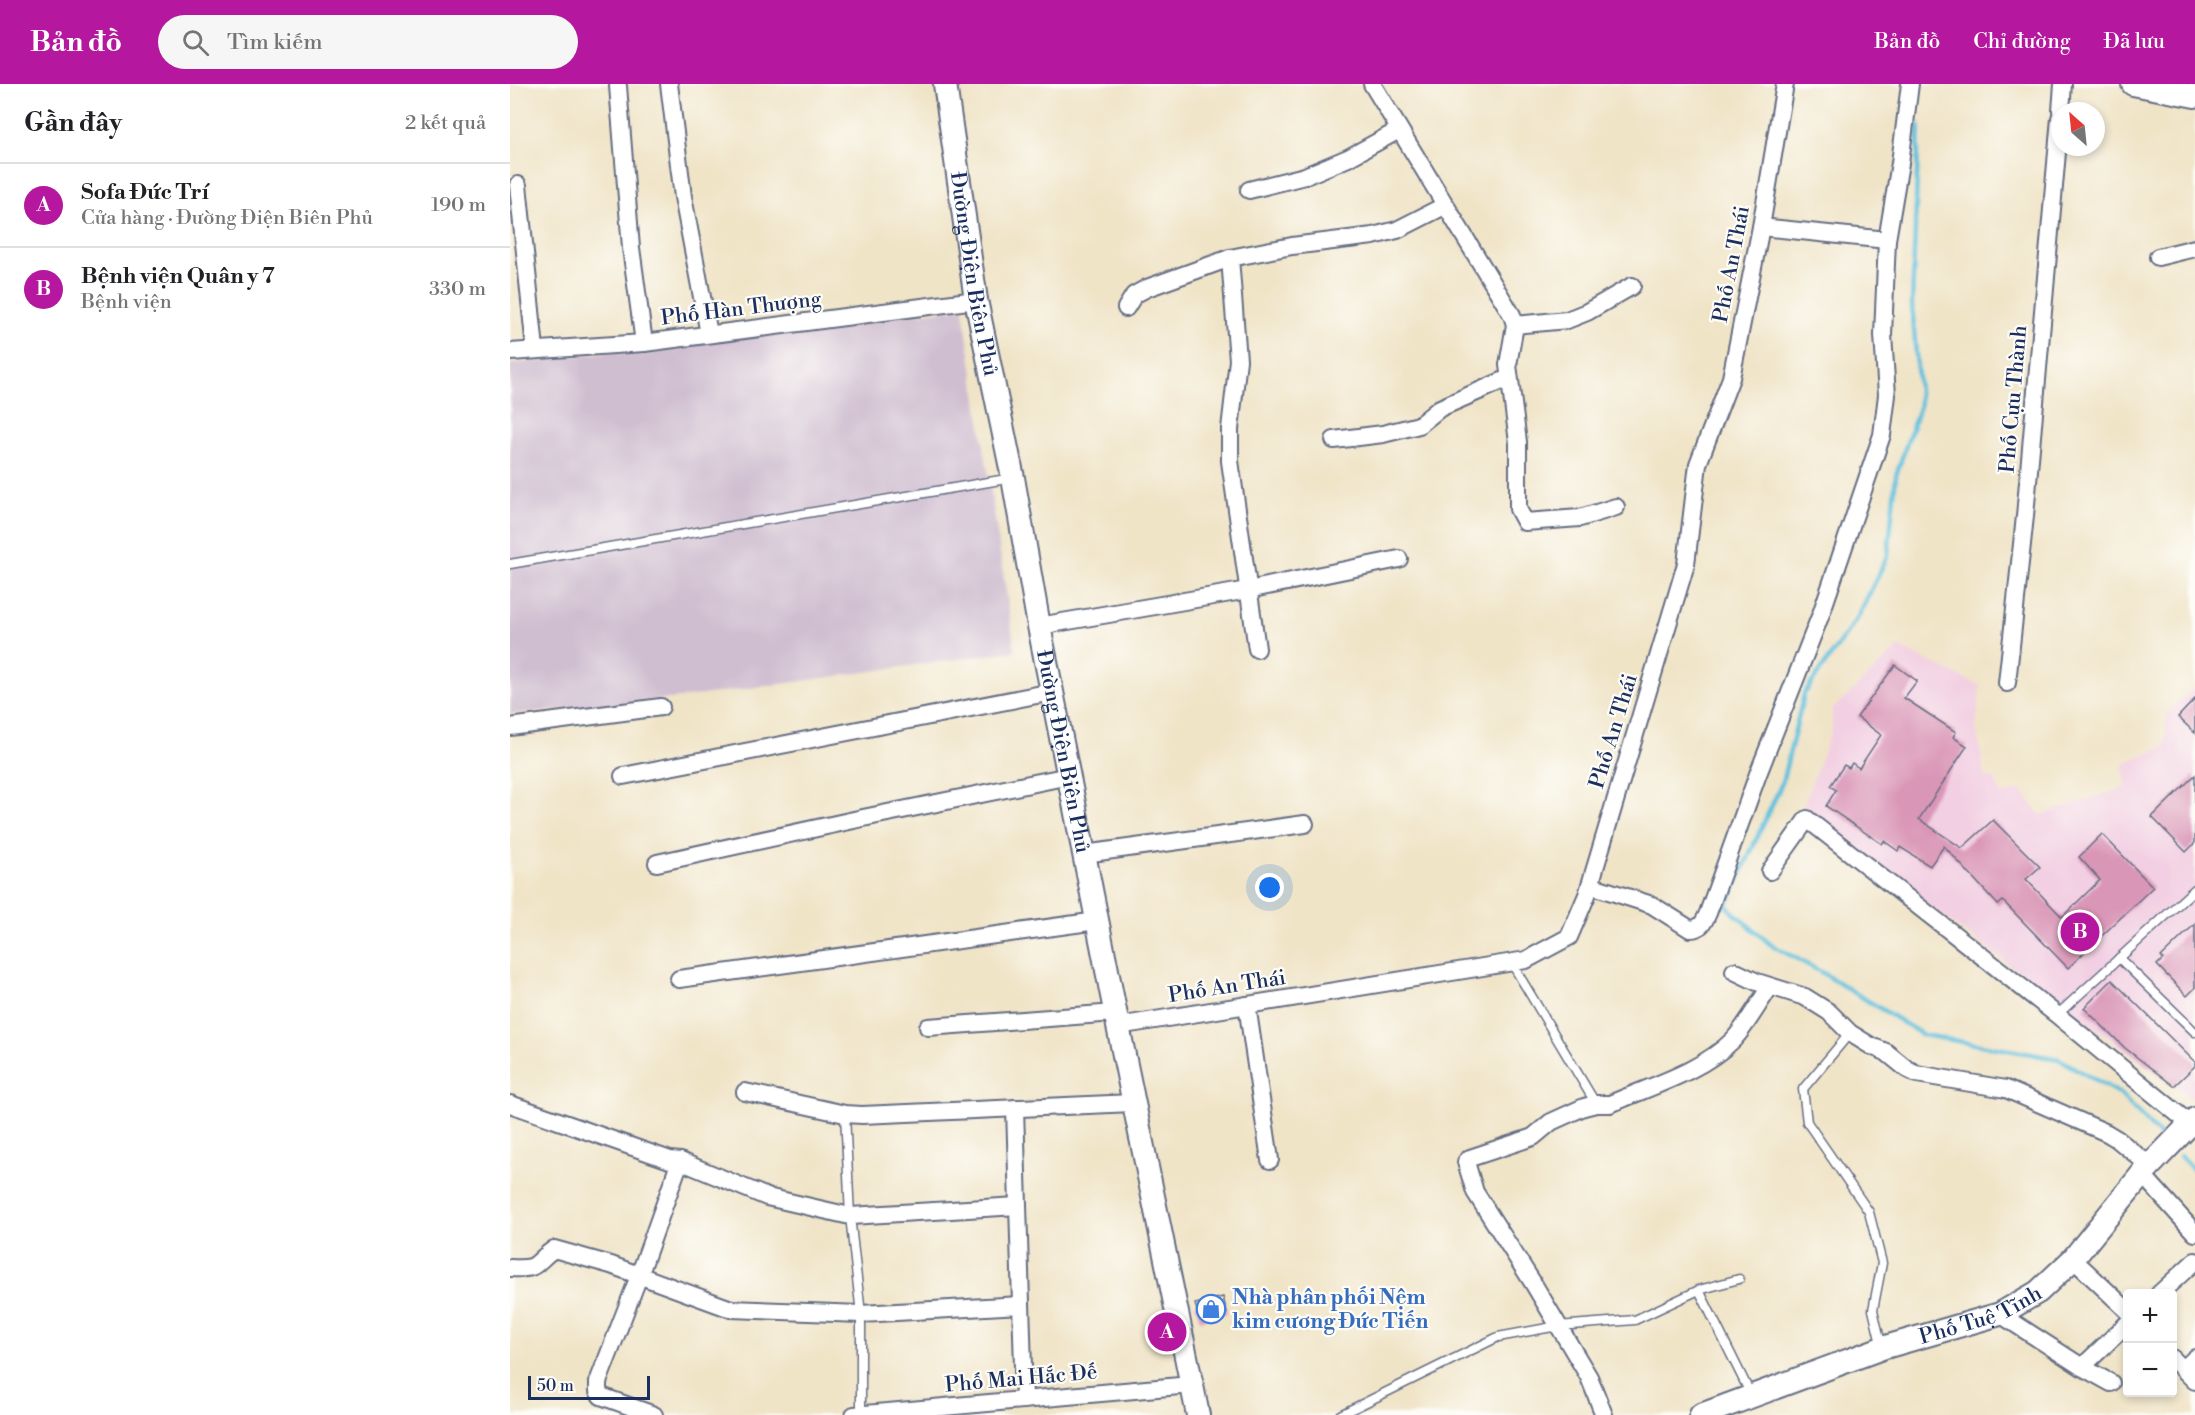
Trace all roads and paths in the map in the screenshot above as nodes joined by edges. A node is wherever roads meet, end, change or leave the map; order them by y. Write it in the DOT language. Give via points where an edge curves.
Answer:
graph roads {
  1 [pos="669,84"];
  2 [pos="945,84"];
  3 [pos="1372,84"];
  4 [pos="1785,84"];
  5 [pos="1910,84"];
  6 [pos="2063,84"];
  7 [pos="2133,84"];
  8 [pos="618,86"];
  9 [pos="2195,96"];
  10 [pos="2062,102"];
  11 [pos="1399,130"];
  12 [pos="2057,156"];
  13 [pos="518,185"];
  14 [pos="1249,190"];
  15 [pos="1446,205"];
  16 [pos="1761,227"];
  17 [pos="1887,240"];
  18 [pos="2195,248"];
  19 [pos="2158,257"];
  20 [pos="1230,258"];
  21 [pos="1632,286"];
  22 [pos="976,300"];
  23 [pos="1126,309"];
  24 [pos="1515,325"];
  25 [pos="709,334"];
  26 [pos="644,343"];
  27 [pos="536,349"];
  28 [pos="510,352"];
  29 [pos="1509,378"];
  30 [pos="1334,440"];
  31 [pos="1012,478"];
  32 [pos="1616,507"];
  33 [pos="1399,559"];
  34 [pos="510,564"];
  35 [pos="1248,590"];
  36 [pos="1039,626"];
  37 [pos="1257,649"];
  38 [pos="2007,683"];
  39 [pos="1052,692"];
  40 [pos="661,707"];
  41 [pos="510,727"];
  42 [pos="623,776"];
  43 [pos="1068,776"];
  44 [pos="1305,824"];
  45 [pos="1084,854"];
  46 [pos="657,863"];
  47 [pos="1770,871"];
  48 [pos="1590,885"];
  49 [pos="2195,889"];
  50 [pos="1097,921"];
  51 [pos="2120,958"];
  52 [pos="1510,962"];
  53 [pos="1734,971"];
  54 [pos="679,979"];
  55 [pos="1770,987"];
  56 [pos="1247,1005"];
  57 [pos="2057,1015"];
  58 [pos="1116,1020"];
  59 [pos="928,1027"];
  60 [pos="2195,1032"];
  61 [pos="1850,1033"];
  62 [pos="745,1092"];
  63 [pos="1133,1103"];
  64 [pos="510,1104"];
  65 [pos="1596,1104"];
  66 [pos="1015,1108"];
  67 [pos="845,1114"];
  68 [pos="2194,1123"];
  69 [pos="1270,1160"];
  70 [pos="680,1161"];
  71 [pos="2146,1170"];
  72 [pos="1018,1206"];
  73 [pos="850,1216"];
  74 [pos="2195,1233"];
  75 [pos="2073,1258"];
  76 [pos="2195,1261"];
  77 [pos="510,1268"];
  78 [pos="639,1276"];
  79 [pos="1738,1279"];
  80 [pos="2164,1289"];
  81 [pos="1699,1290"];
  82 [pos="1021,1305"];
  83 [pos="2123,1307"];
  84 [pos="861,1314"];
  85 [pos="2000,1314"];
  86 [pos="1558,1326"];
  87 [pos="2123,1327"];
  88 [pos="1882,1348"];
  89 [pos="2082,1367"];
  90 [pos="2111,1383"];
  91 [pos="1191,1385"];
  92 [pos="1751,1395"];
  93 [pos="1024,1400"];
  94 [pos="861,1414"];
  95 [pos="654,1415"];
  96 [pos="854,1415"];
  97 [pos="1198,1415"];
  98 [pos="1340,1415"];
  99 [pos="1604,1415"];
  100 [pos="1701,1415"];
  1 -- 25 [label="street" via="683,197"];
  2 -- 22 [label="main road, Đường Điện Biên Phủ"];
  3 -- 11 [label="street"];
  4 -- 16 [label="street, Phố An Thái"];
  5 -- 17 [label="street"];
  6 -- 10 [label="street"];
  7 -- 9 [label="main road"];
  8 -- 26 [label="street" via="631,248"];
  11 -- 14 [label="street" via="1305,176"];
  11 -- 15 [label="street"];
  12 -- 38 [label="street, Phố Cựu Thành"];
  13 -- 27 [label="street"];
  15 -- 20 [label="street" via="1397,231"];
  15 -- 24 [label="street" via="1499,291"];
  16 -- 17 [label="street"];
  16 -- 48 [label="street, Phố An Thái" via="1731,378 1698,464 1686,564"];
  17 -- 48 [label="street" via="1883,335 1887,395 1882,435 1821,614 1702,924 1690,929 1652,905"];
  18 -- 19 [label="street"];
  20 -- 23 [label="street" via="1147,288 1134,295"];
  20 -- 35 [label="street" via="1238,360 1230,461"];
  21 -- 24 [label="street" via="1568,320"];
  22 -- 25 [label="street, Phố Hàn Thượng"];
  22 -- 31 [label="main road, Đường Điện Biên Phủ"];
  24 -- 29 [label="street"];
  25 -- 26 [label="street, Phố Hàn Thượng"];
  26 -- 27 [label="street, Phố Hàn Thượng"];
  27 -- 28 [label="street, Phố Hàn Thượng"];
  29 -- 30 [label="street" via="1440,408 1419,425"];
  29 -- 32 [label="street" via="1518,442 1518,509 1525,522 1580,518"];
  31 -- 34 [label="lane"];
  31 -- 36 [label="main road, Đường Điện Biên Phủ"];
  33 -- 35 [label="street"];
  35 -- 36 [label="street"];
  35 -- 37 [label="street"];
  36 -- 39 [label="main road, Đường Điện Biên Phủ"];
  39 -- 42 [label="street"];
  39 -- 43 [label="main road, Đường Điện Biên Phủ"];
  40 -- 41 [label="street"];
  43 -- 45 [label="main road, Đường Điện Biên Phủ"];
  43 -- 46 [label="street"];
  44 -- 45 [label="street"];
  45 -- 50 [label="main road, Đường Điện Biên Phủ"];
  47 -- 57 [label="street" via="1807,819"];
  48 -- 52 [label="street, Phố An Thái" via="1569,937 1526,960"];
  49 -- 51 [label="lane"];
  50 -- 54 [label="street"];
  50 -- 58 [label="main road, Đường Điện Biên Phủ"];
  51 -- 57 [label="lane"];
  51 -- 60 [label="lane"];
  52 -- 56 [label="street, Phố An Thái"];
  52 -- 65 [label="lane"];
  53 -- 55 [label="street"];
  55 -- 61 [label="street" via="1805,997 1829,1012"];
  55 -- 65 [label="street" via="1733,1039 1715,1054 1691,1069 1610,1104"];
  56 -- 58 [label="street, Phố An Thái"];
  56 -- 69 [label="street"];
  57 -- 68 [label="street"];
  58 -- 59 [label="street, Phố An Thái"];
  58 -- 63 [label="main road, Đường Điện Biên Phủ"];
  61 -- 71 [label="street" via="1917,1074 2006,1089 2106,1132 2131,1149"];
  61 -- 88 [label="lane" via="1803,1089 1807,1122 1869,1212 1882,1263 1873,1310"];
  62 -- 67 [label="street"];
  63 -- 66 [label="street"];
  63 -- 91 [label="main road, Đường Điện Biên Phủ"];
  64 -- 70 [label="street"];
  65 -- 86 [label="street" via="1551,1122 1533,1137 1466,1162 1475,1192"];
  66 -- 67 [label="street"];
  66 -- 72 [label="street"];
  67 -- 73 [label="lane"];
  68 -- 71 [label="main road, Phố Tuệ Tĩnh"];
  70 -- 73 [label="street" via="767,1197"];
  70 -- 78 [label="street"];
  71 -- 74 [label="street"];
  71 -- 75 [label="main road, Phố Tuệ Tĩnh"];
  72 -- 73 [label="street"];
  72 -- 82 [label="street"];
  73 -- 84 [label="lane"];
  75 -- 83 [label="street"];
  75 -- 85 [label="main road, Phố Tuệ Tĩnh" via="2038,1292"];
  76 -- 80 [label="street"];
  77 -- 78 [label="street" via="534,1268 554,1249"];
  78 -- 84 [label="street" via="730,1309"];
  78 -- 95 [label="street" via="598,1382 598,1391 601,1396"];
  79 -- 81 [label="lane"];
  81 -- 86 [label="lane" via="1635,1320"];
  81 -- 92 [label="lane"];
  82 -- 84 [label="street"];
  82 -- 93 [label="street"];
  84 -- 94 [label="lane"];
  85 -- 88 [label="main road, Phố Tuệ Tĩnh"];
  85 -- 89 [label="street"];
  86 -- 98 [label="lane" via="1498,1338"];
  86 -- 99 [label="street" via="1589,1377"];
  87 -- 89 [label="street"];
  88 -- 92 [label="main road, Phố Tuệ Tĩnh"];
  89 -- 90 [label="street"];
  91 -- 93 [label="street, Phố Mai Hắc Đế"];
  91 -- 97 [label="main road, Đường Điện Biên Phủ"];
  92 -- 100 [label="main road, Phố Tuệ Tĩnh"];
  93 -- 94 [label="street, Phố Mai Hắc Đế"];
  94 -- 96 [label="street, Phố Mai Hắc Đế"];
}
